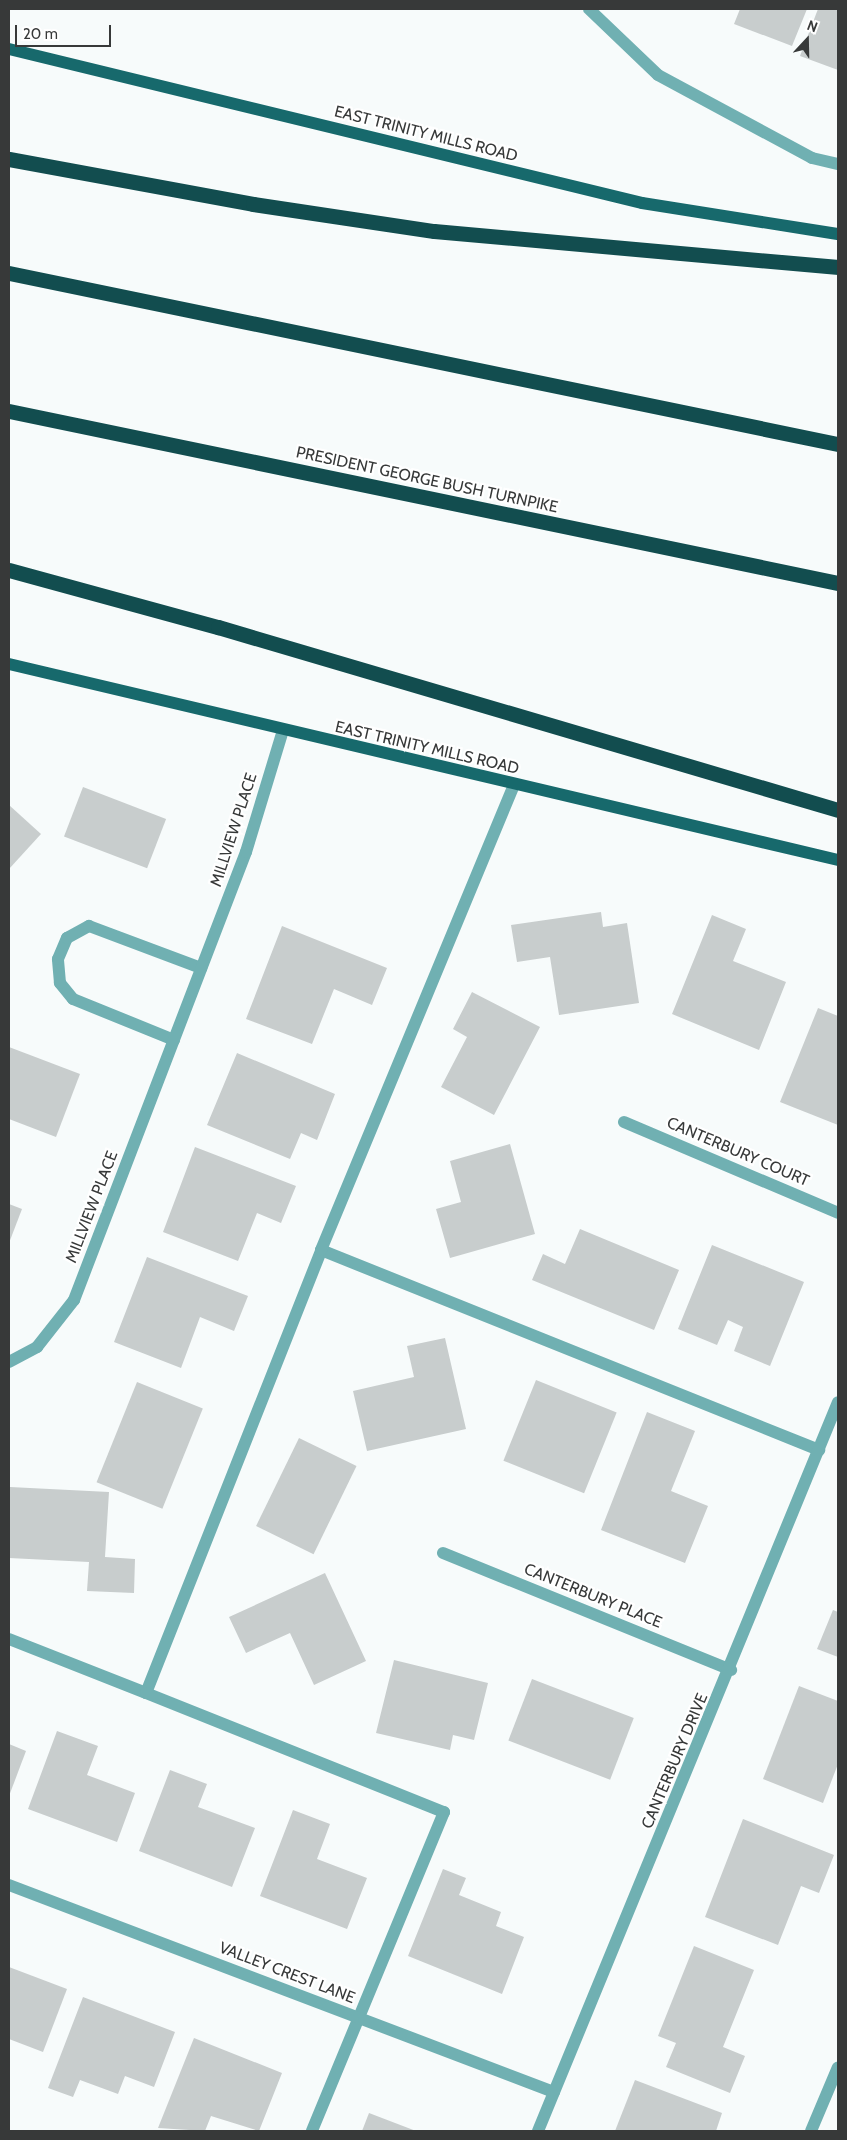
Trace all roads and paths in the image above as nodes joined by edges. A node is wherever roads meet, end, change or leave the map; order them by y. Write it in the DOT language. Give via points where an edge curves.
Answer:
graph roads {
  1 [pos="589,9"];
  2 [pos="9,49"];
  3 [pos="9,159"];
  4 [pos="838,164"];
  5 [pos="838,234"];
  6 [pos="838,267"];
  7 [pos="9,273"];
  8 [pos="9,411"];
  9 [pos="838,444"];
  10 [pos="9,570"];
  11 [pos="838,583"];
  12 [pos="9,664"];
  13 [pos="283,730"];
  14 [pos="514,785"];
  15 [pos="838,810"];
  16 [pos="838,860"];
  17 [pos="202,968"];
  18 [pos="174,1040"];
  19 [pos="624,1122"];
  20 [pos="838,1213"];
  21 [pos="321,1250"];
  22 [pos="9,1362"];
  23 [pos="838,1402"];
  24 [pos="819,1450"];
  25 [pos="442,1553"];
  26 [pos="9,1639"];
  27 [pos="730,1670"];
  28 [pos="146,1693"];
  29 [pos="9,1884"];
  30 [pos="360,2019"];
  31 [pos="838,2067"];
  32 [pos="554,2092"];
  33 [pos="312,2131"];
  34 [pos="538,2131"];
  35 [pos="811,2131"];
  1 -- 4 [label="street" via="658,75 812,158"];
  2 -- 5 [label="main road, EAST TRINITY MILLS ROAD" via="642,203"];
  3 -- 6 [label="highway" via="253,204 434,231"];
  7 -- 9 [label="highway"];
  8 -- 11 [label="highway, PRESIDENT GEORGE BUSH TURNPIKE"];
  10 -- 15 [label="highway" via="218,627"];
  12 -- 13 [label="main road, EAST TRINITY MILLS ROAD"];
  13 -- 14 [label="main road, EAST TRINITY MILLS ROAD"];
  13 -- 17 [label="street, MILLVIEW PLACE" via="246,852"];
  14 -- 16 [label="main road, EAST TRINITY MILLS ROAD"];
  14 -- 21 [label="street"];
  17 -- 18 [label="street, MILLVIEW PLACE"];
  17 -- 18 [label="street" via="88,926 67,938 58,959 60,983 73,999"];
  18 -- 22 [label="street, MILLVIEW PLACE" via="74,1300 37,1348"];
  19 -- 20 [label="street, CANTERBURY COURT"];
  21 -- 24 [label="street"];
  21 -- 28 [label="street"];
  23 -- 24 [label="street, CANTERBURY DRIVE"];
  24 -- 27 [label="street, CANTERBURY DRIVE"];
  25 -- 27 [label="street, CANTERBURY PLACE"];
  26 -- 28 [label="street"];
  27 -- 32 [label="street, CANTERBURY DRIVE"];
  28 -- 30 [label="street" via="444,1812"];
  29 -- 30 [label="street, VALLEY CREST LANE"];
  30 -- 32 [label="street, VALLEY CREST LANE"];
  30 -- 33 [label="street"];
  31 -- 35 [label="street"];
  32 -- 34 [label="street, CANTERBURY DRIVE"];
}
